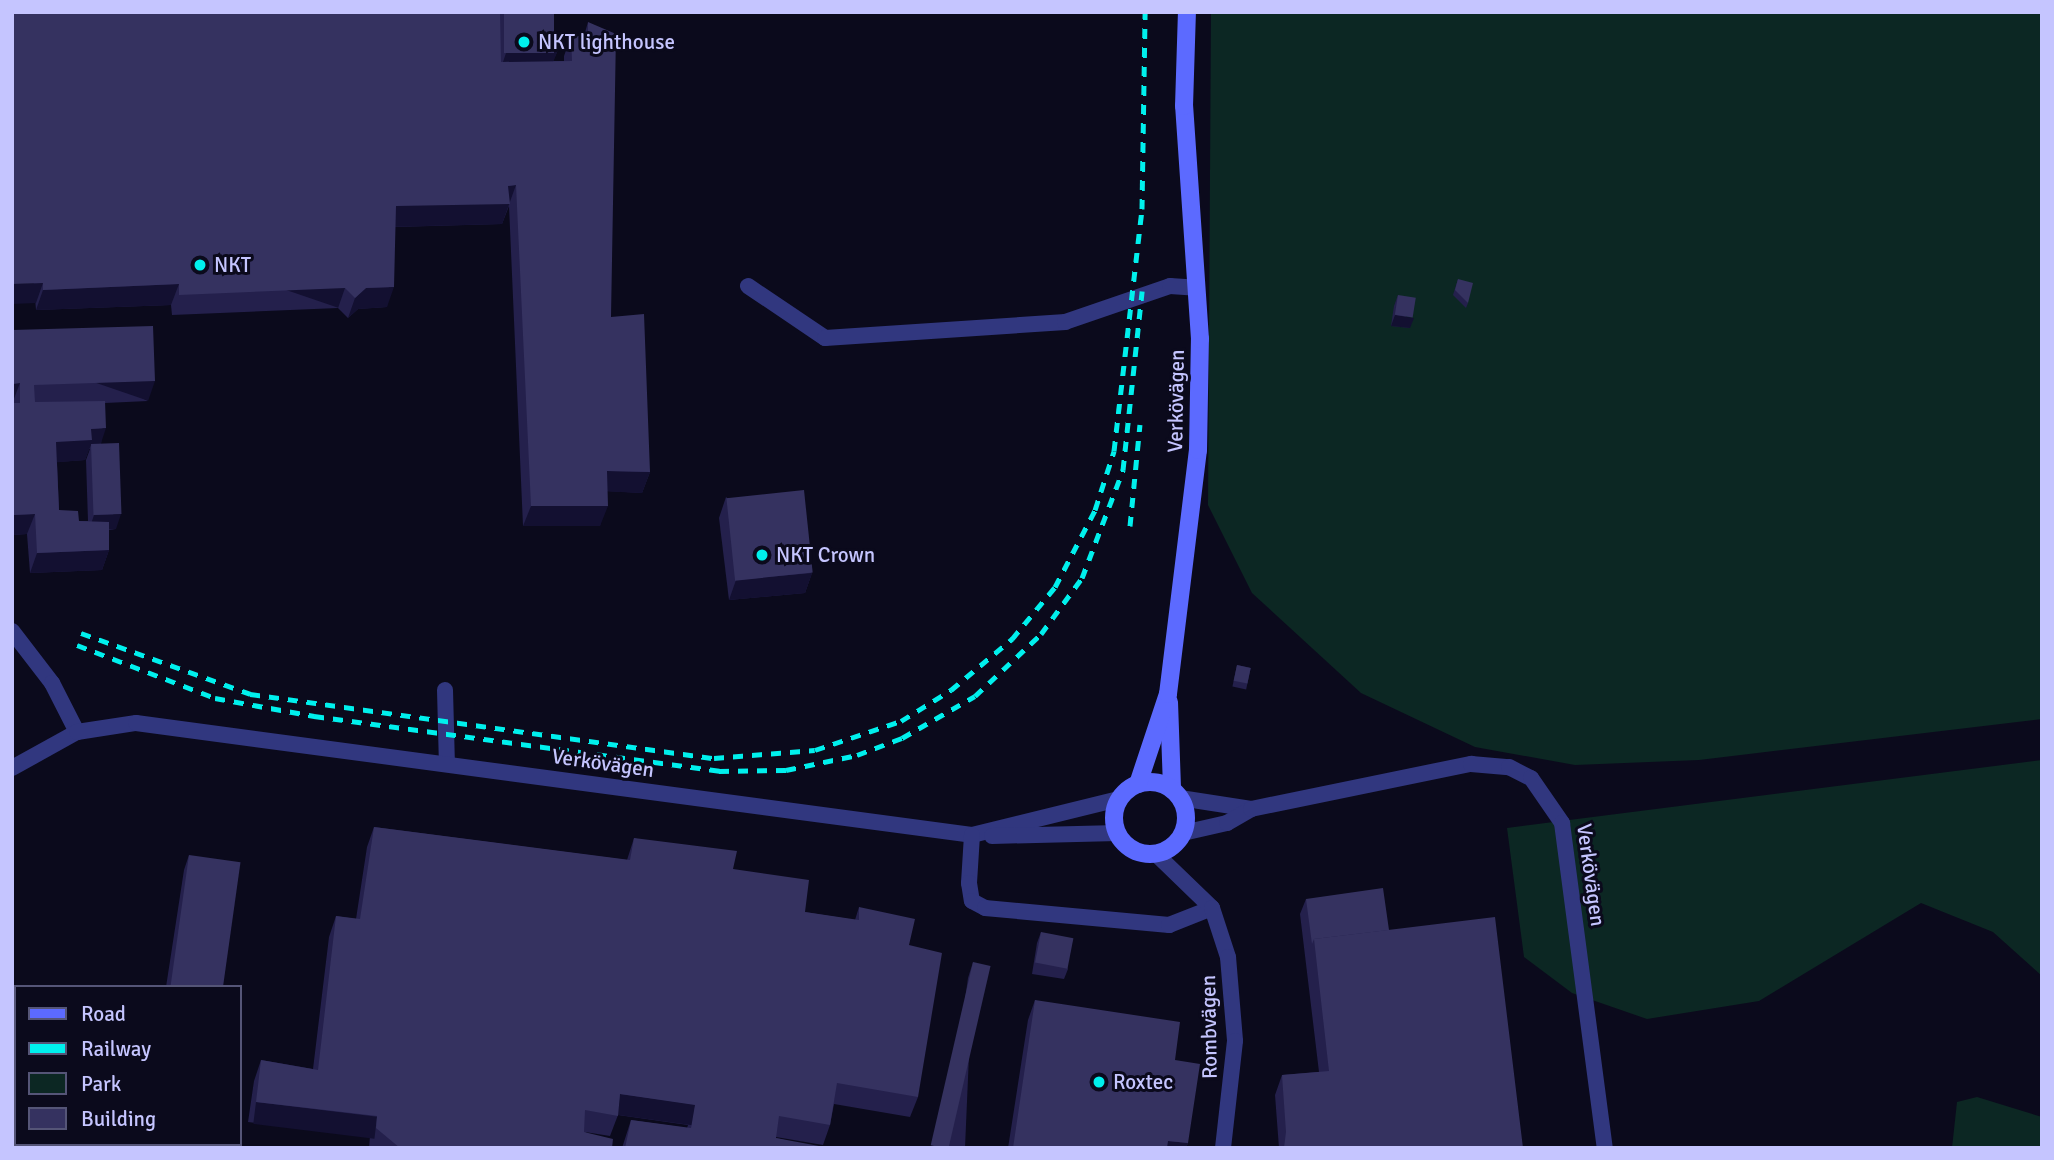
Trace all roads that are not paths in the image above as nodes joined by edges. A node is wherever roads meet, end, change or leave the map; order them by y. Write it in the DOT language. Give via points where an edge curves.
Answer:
graph roads {
  1 [pos="1187,12"];
  2 [pos="748,286"];
  3 [pos="1196,289"];
  4 [pos="12,631"];
  5 [pos="445,690"];
  6 [pos="1168,694"];
  7 [pos="77,732"];
  8 [pos="447,764"];
  9 [pos="12,768"];
  10 [pos="1138,784"];
  11 [pos="1176,794"];
  12 [pos="1119,799"];
  13 [pos="1251,809"];
  14 [pos="1118,833"];
  15 [pos="1183,833"];
  16 [pos="972,835"];
  17 [pos="1155,853"];
  18 [pos="1212,908"];
  19 [pos="1223,1148"];
  20 [pos="1605,1148"];
  1 -- 3 [label="main road, Verkövägen" via="1184,106"];
  2 -- 3 [label="street" via="825,338 1065,322 1170,286"];
  3 -- 6 [label="main road, Verkövägen" via="1198,450"];
  4 -- 7 [label="street" via="52,683"];
  5 -- 8 [label="street"];
  6 -- 10 [label="main road, Verkövägen"];
  6 -- 11 [label="main road"];
  7 -- 8 [label="street, Verkövägen" via="136,723"];
  7 -- 9 [label="street, Verkövägen"];
  8 -- 16 [label="street, Verkövägen"];
  10 -- 11 [label="main road, Verkövägen"];
  10 -- 12 [label="main road, Verkövägen"];
  11 -- 13 [label="street, Verkövägen"];
  11 -- 15 [label="main road"];
  12 -- 14 [label="main road"];
  12 -- 16 [label="street, Verkövägen"];
  13 -- 15 [label="street, Verkövägen" via="1227,823"];
  13 -- 20 [label="street, Verkövägen" via="1483,763 1520,772 1541,786 1562,823"];
  14 -- 16 [label="street"];
  14 -- 17 [label="main road" via="1133,849"];
  15 -- 17 [label="main road, Verkövägen"];
  16 -- 18 [label="street" via="972,901 985,908 1169,925"];
  17 -- 18 [label="street"];
  18 -- 19 [label="street, Rombvägen" via="1228,957 1235,1041"];
}
